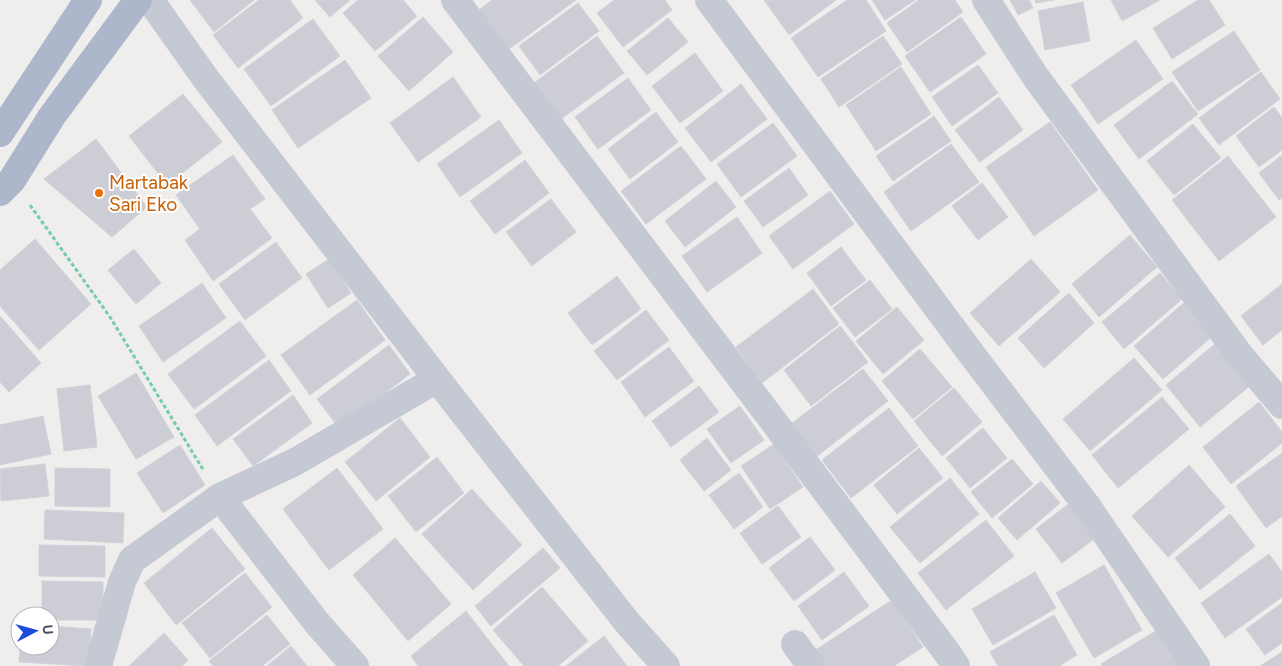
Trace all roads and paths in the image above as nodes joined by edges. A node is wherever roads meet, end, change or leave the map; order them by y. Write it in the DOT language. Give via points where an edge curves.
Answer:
graph roads {
  1 [pos="88,0"];
  2 [pos="138,0"];
  3 [pos="150,0"];
  4 [pos="455,0"];
  5 [pos="709,0"];
  6 [pos="986,0"];
  7 [pos="0,132"];
  8 [pos="6,186"];
  9 [pos="437,379"];
  10 [pos="1282,405"];
  11 [pos="220,497"];
  12 [pos="795,644"];
  13 [pos="945,662"];
  14 [pos="98,666"];
  15 [pos="355,666"];
  16 [pos="666,666"];
  17 [pos="811,666"];
  18 [pos="1196,666"];
  1 -- 7 [label="main road"];
  2 -- 8 [label="main road" via="52,116"];
  3 -- 9 [label="street" via="206,79"];
  4 -- 13 [label="street" via="763,406"];
  5 -- 18 [label="street" via="1087,506"];
  6 -- 10 [label="street" via="1035,76 1239,354"];
  8 -- 11 [label="path" via="110,317"];
  9 -- 11 [label="street" via="295,462"];
  9 -- 16 [label="street" via="626,621"];
  11 -- 14 [label="street" via="132,560 122,582"];
  11 -- 15 [label="street" via="317,624"];
  12 -- 17 [label="street"];
}
